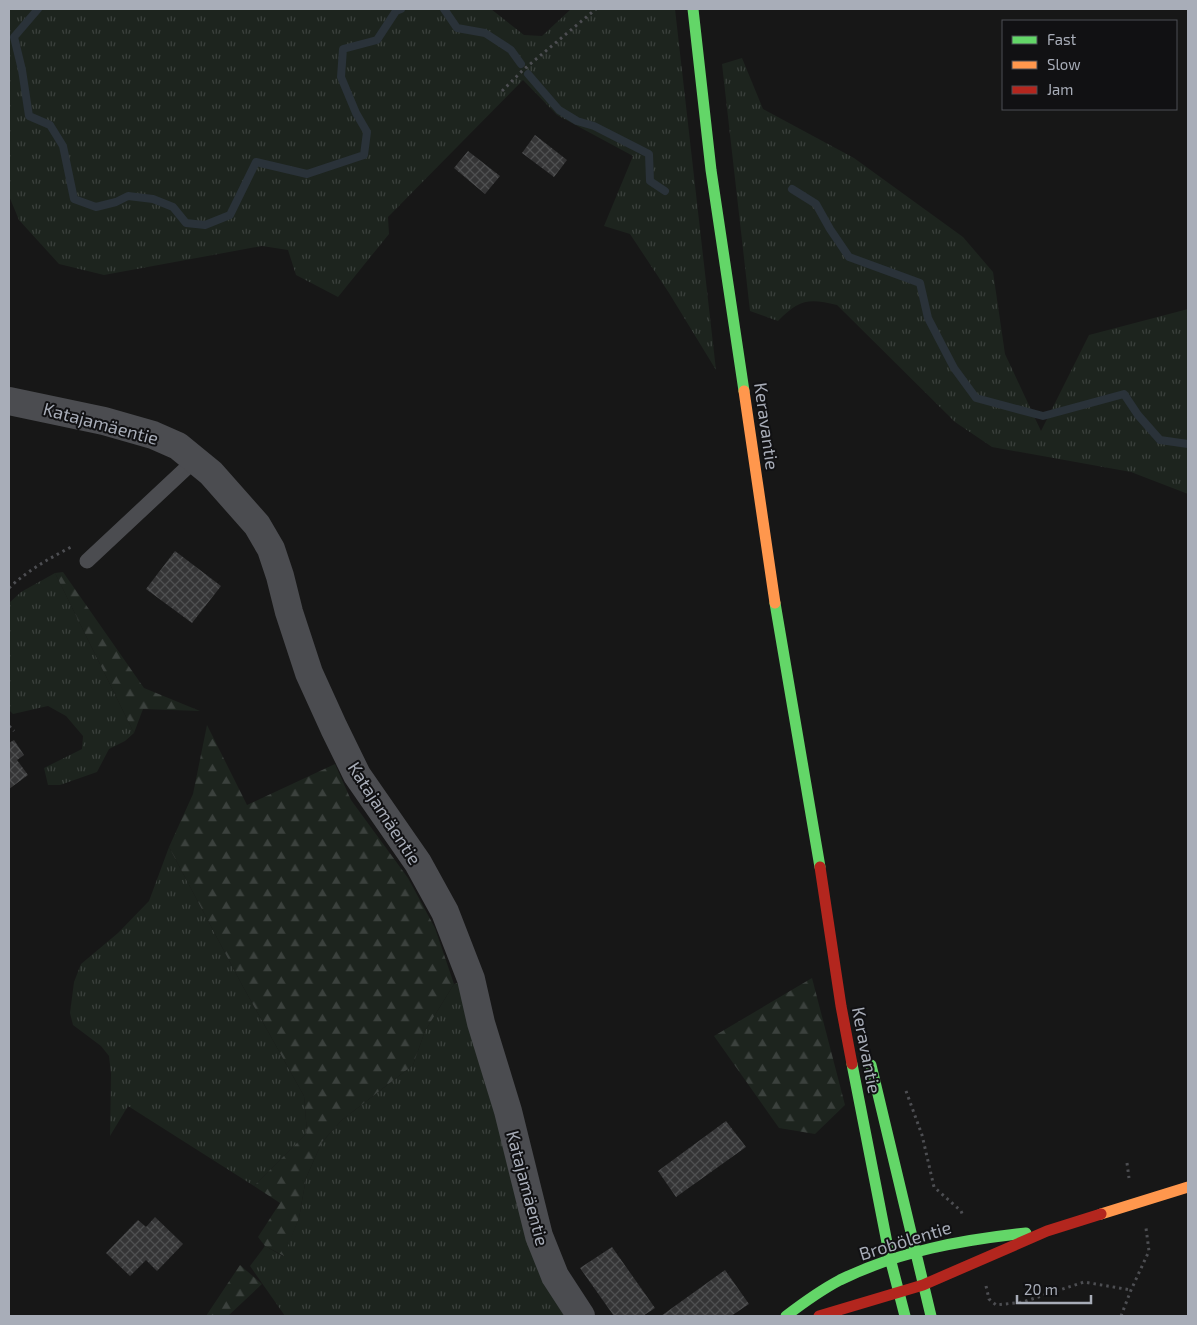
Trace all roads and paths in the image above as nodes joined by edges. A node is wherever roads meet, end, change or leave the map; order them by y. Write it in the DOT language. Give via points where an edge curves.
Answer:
graph roads {
  1 [pos="596,9"];
  2 [pos="693,9"];
  3 [pos="502,91"];
  4 [pos="9,401"];
  5 [pos="195,460"];
  6 [pos="87,561"];
  7 [pos="9,726"];
  8 [pos="14,731"];
  9 [pos="817,847"];
  10 [pos="847,969"];
  11 [pos="868,1054"];
  12 [pos="1188,1187"];
  13 [pos="1047,1231"];
  14 [pos="1149,1251"];
  15 [pos="915,1252"];
  16 [pos="890,1258"];
  17 [pos="923,1285"];
  18 [pos="899,1292"];
  19 [pos="581,1316"];
  20 [pos="786,1316"];
  21 [pos="819,1316"];
  22 [pos="906,1316"];
  23 [pos="931,1316"];
  24 [pos="1121,1316"];
  1 -- 3 [label="path"];
  2 -- 9 [label="main road, Keravantie" via="711,170 781,640"];
  4 -- 5 [label="street, Katajamäentie" via="153,435 178,446"];
  5 -- 6 [label="lane"];
  5 -- 19 [label="street, Katajamäentie" via="211,473 257,525 271,548 309,673 334,728 357,775 418,863 445,912 470,979 540,1236 555,1276"];
  7 -- 8 [label="path"];
  9 -- 10 [label="main road, Keravantie"];
  9 -- 16 [label="main road, Keravantie" via="841,1006"];
  11 -- 15 [label="main road, Keravantie"];
  12 -- 13 [label="main road, Brobölentie"];
  13 -- 15 [label="main road, Brobölentie" via="986,1236"];
  13 -- 17 [label="main road, Brobölentie"];
  14 -- 24 [label="path"];
  15 -- 16 [label="main road, Brobölentie"];
  15 -- 17 [label="main road, Keravantie"];
  16 -- 18 [label="main road, Keravantie"];
  16 -- 20 [label="main road, Brobölentie" via="804,1300"];
  17 -- 18 [label="main road, Brobölentie"];
  17 -- 23 [label="main road, Keravantie"];
  18 -- 21 [label="main road, Brobölentie"];
  18 -- 22 [label="main road, Keravantie"];
}
